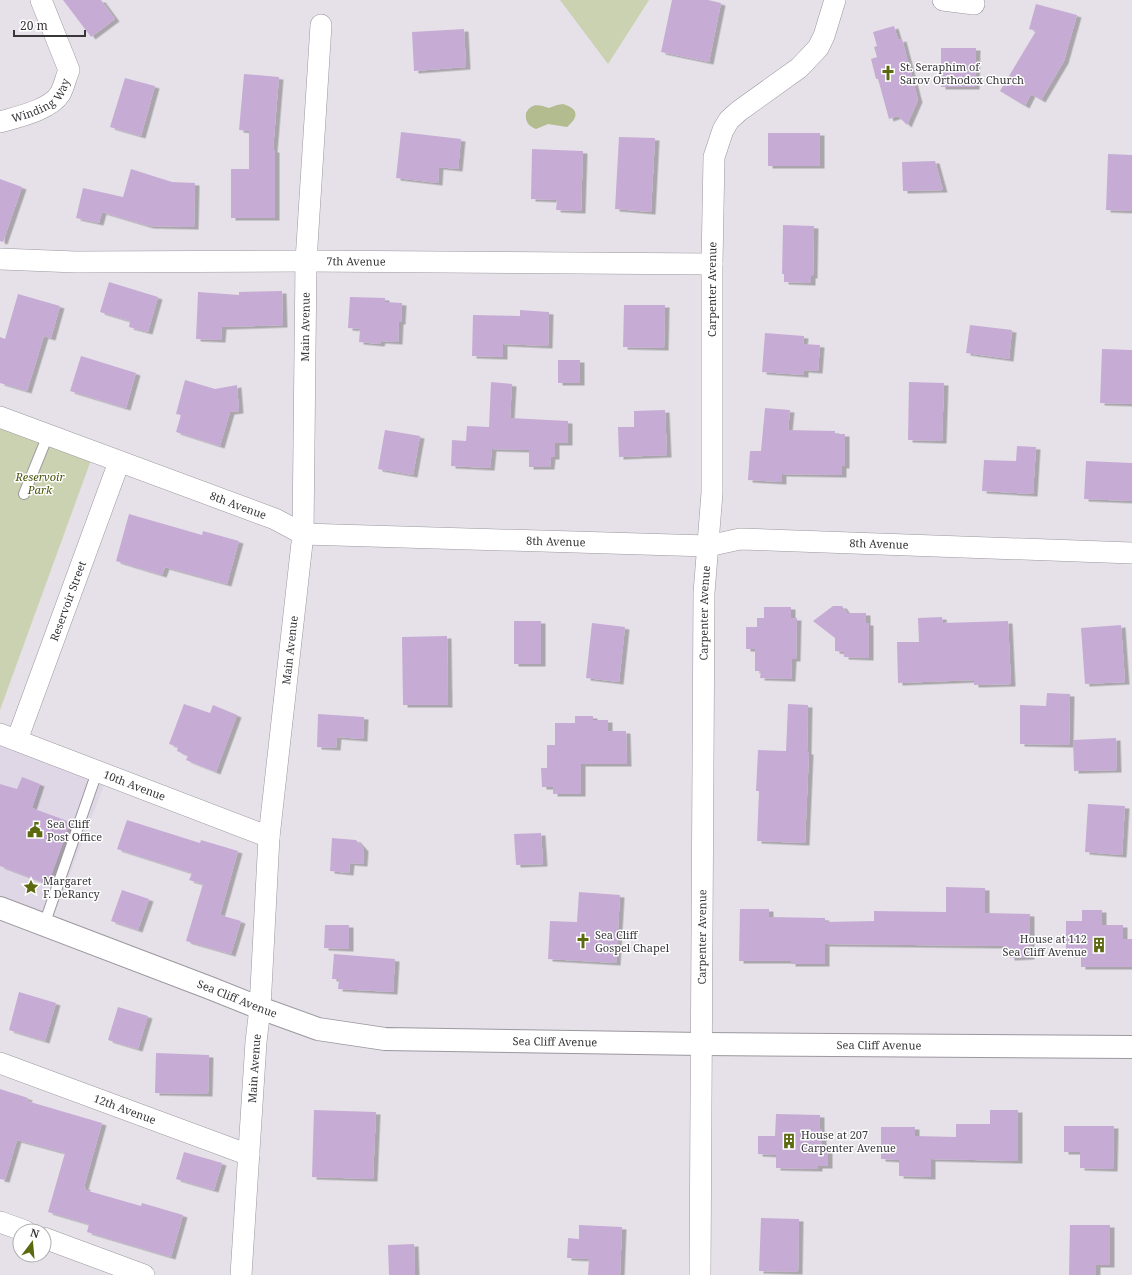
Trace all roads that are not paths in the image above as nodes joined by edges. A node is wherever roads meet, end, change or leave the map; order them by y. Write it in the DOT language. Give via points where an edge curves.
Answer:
graph roads {
  1 [pos="41,0"];
  2 [pos="835,0"];
  3 [pos="943,0"];
  4 [pos="974,4"];
  5 [pos="321,25"];
  6 [pos="0,122"];
  7 [pos="0,259"];
  8 [pos="306,261"];
  9 [pos="712,264"];
  10 [pos="0,417"];
  11 [pos="48,435"];
  12 [pos="119,462"];
  13 [pos="24,494"];
  14 [pos="303,534"];
  15 [pos="708,546"];
  16 [pos="1132,553"];
  17 [pos="8,737"];
  18 [pos="97,772"];
  19 [pos="269,836"];
  20 [pos="0,908"];
  21 [pos="44,924"];
  22 [pos="260,1008"];
  23 [pos="702,1044"];
  24 [pos="1132,1047"];
  25 [pos="0,1063"];
  26 [pos="249,1155"];
  27 [pos="0,1222"];
  28 [pos="12,1226"];
  29 [pos="52,1241"];
  30 [pos="144,1275"];
  31 [pos="241,1275"];
  32 [pos="700,1275"];
  1 -- 6 [label="street, Winding Way" via="69,70 60,94 50,103 32,112"];
  2 -- 9 [label="street, Carpenter Avenue" via="818,48 798,68 739,111 722,130 714,157"];
  3 -- 4 [label="street"];
  5 -- 8 [label="street, Main Avenue"];
  7 -- 8 [label="street, 7th Avenue" via="76,262"];
  8 -- 9 [label="street, 7th Avenue"];
  8 -- 14 [label="street, Main Avenue"];
  9 -- 15 [label="street, Carpenter Avenue" via="712,492"];
  10 -- 11 [label="street, 8th Avenue"];
  11 -- 12 [label="street, 8th Avenue"];
  11 -- 13 [label="lane"];
  12 -- 14 [label="street, 8th Avenue" via="275,519"];
  12 -- 17 [label="street, Reservoir Street"];
  14 -- 15 [label="street, 8th Avenue"];
  14 -- 19 [label="street, Main Avenue"];
  15 -- 16 [label="street, 8th Avenue" via="740,539"];
  15 -- 23 [label="street, Carpenter Avenue" via="704,593"];
  17 -- 18 [label="street, 10th Avenue"];
  18 -- 19 [label="street, 10th Avenue"];
  18 -- 21 [label="lane"];
  19 -- 22 [label="street, Main Avenue"];
  20 -- 21 [label="street, Sea Cliff Avenue"];
  21 -- 22 [label="street, Sea Cliff Avenue"];
  22 -- 23 [label="street, Sea Cliff Avenue" via="318,1029 385,1039"];
  22 -- 26 [label="street, Main Avenue"];
  23 -- 24 [label="street, Sea Cliff Avenue"];
  23 -- 32 [label="street, Carpenter Avenue"];
  25 -- 26 [label="street, 12th Avenue"];
  26 -- 31 [label="street, Main Avenue"];
  27 -- 28 [label="street"];
  29 -- 30 [label="street"];
}
